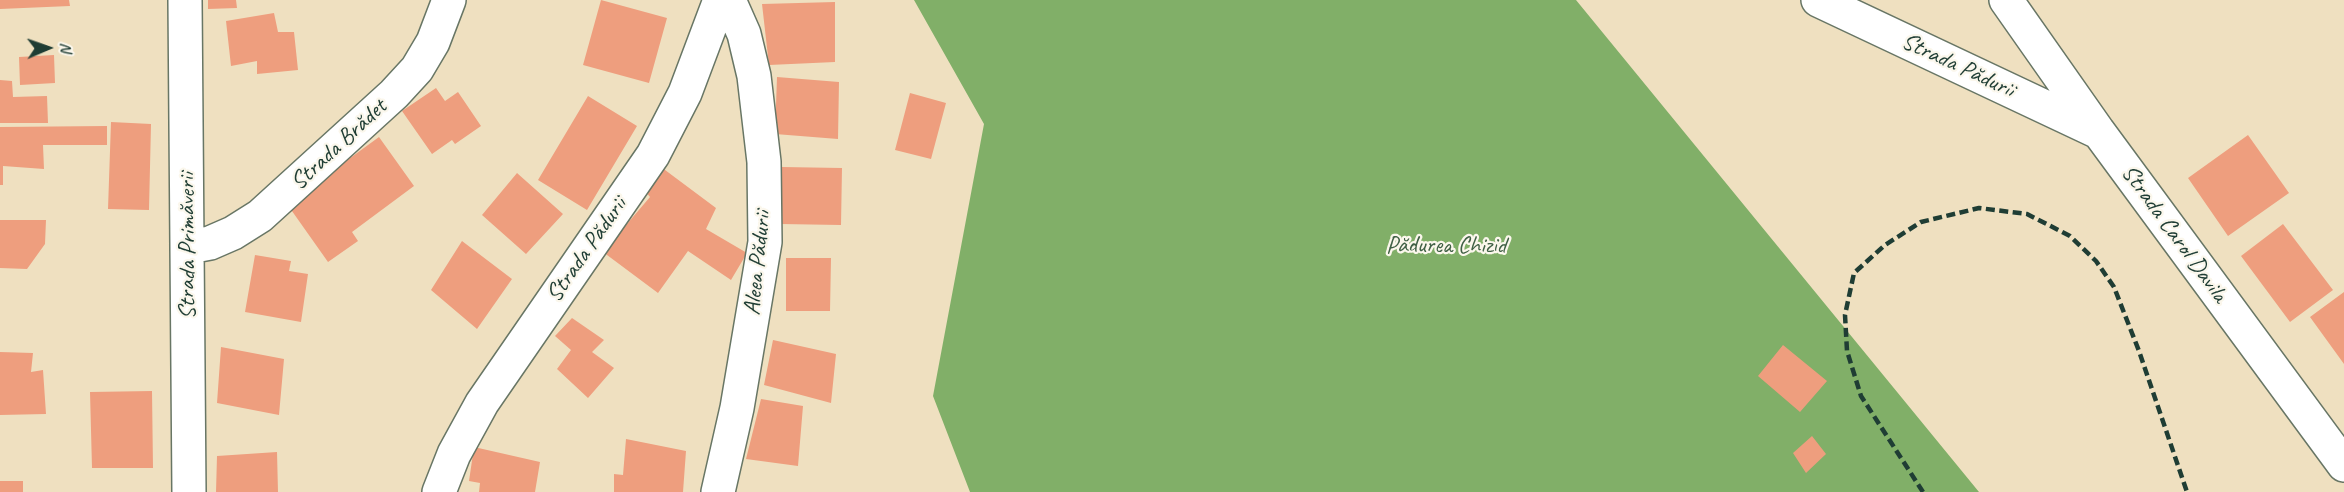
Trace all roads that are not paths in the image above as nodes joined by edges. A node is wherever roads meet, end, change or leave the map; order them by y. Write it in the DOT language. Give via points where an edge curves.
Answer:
graph roads {
  1 [pos="185,0"];
  2 [pos="449,0"];
  3 [pos="720,0"];
  4 [pos="729,0"];
  5 [pos="1818,0"];
  6 [pos="2007,0"];
  7 [pos="2098,131"];
  8 [pos="189,247"];
  9 [pos="2344,465"];
  10 [pos="189,492"];
  11 [pos="439,492"];
  12 [pos="718,492"];
  1 -- 8 [label="street, Strada Primăverii"];
  2 -- 8 [label="street, Strada Brădet" via="428,51 394,94 260,216 233,233"];
  3 -- 11 [label="street, Strada Pădurii" via="685,93 653,155 482,403 454,454"];
  4 -- 12 [label="street, Aleea Pădurii" via="744,34 754,76 764,162 765,242 737,408"];
  5 -- 7 [label="street, Strada Pădurii"];
  6 -- 7 [label="street, Strada Carol Davila"];
  7 -- 9 [label="street, Strada Carol Davila"];
  8 -- 10 [label="street, Strada Primăverii"];
}
